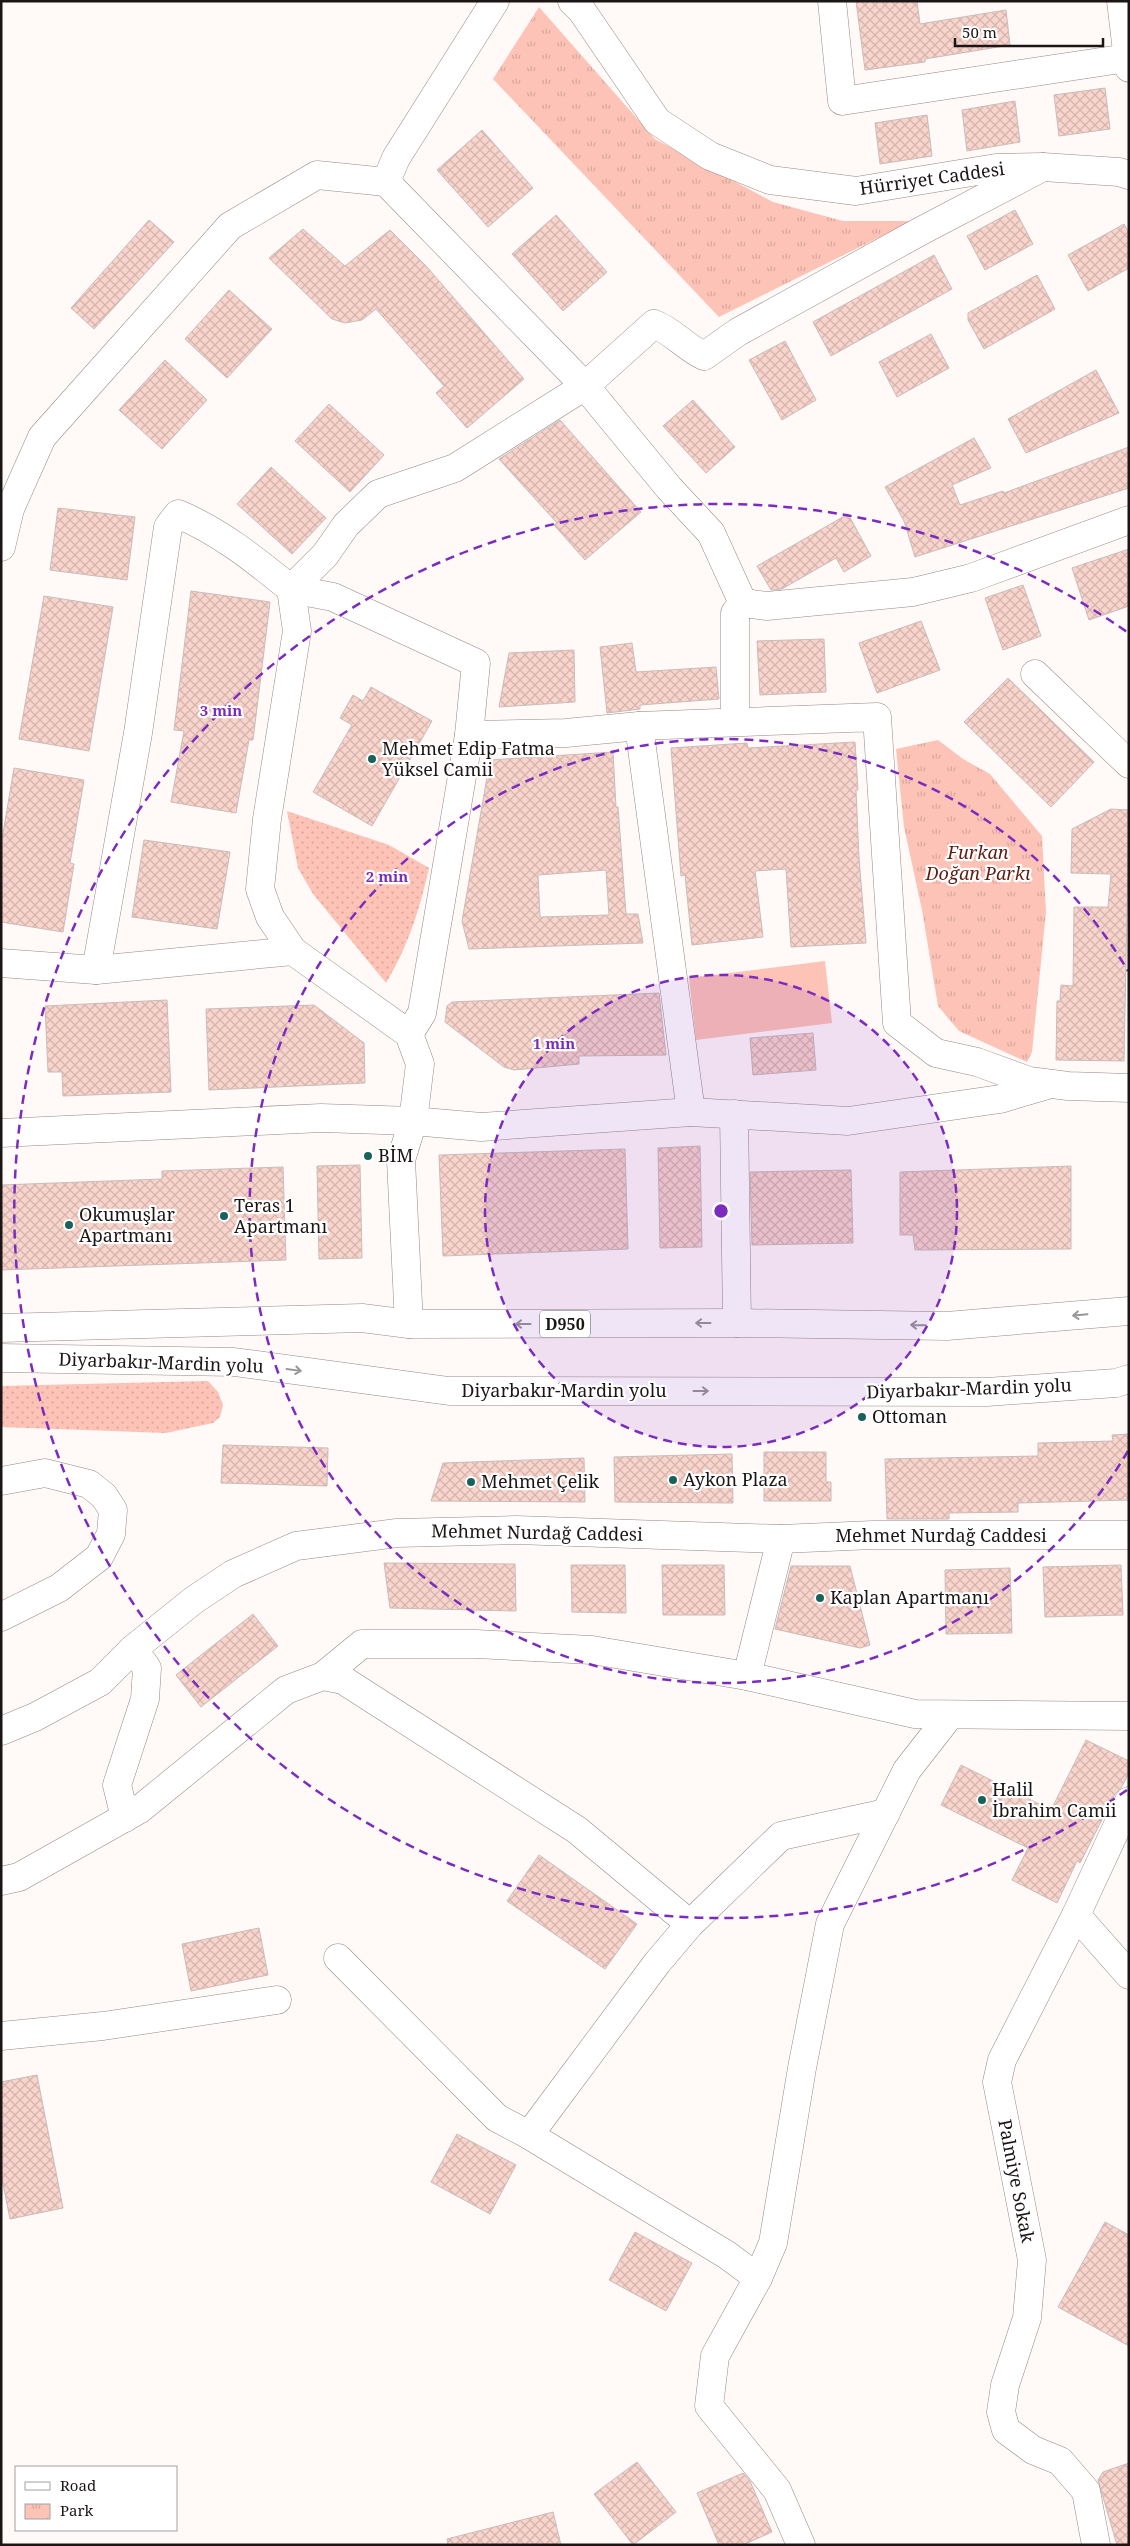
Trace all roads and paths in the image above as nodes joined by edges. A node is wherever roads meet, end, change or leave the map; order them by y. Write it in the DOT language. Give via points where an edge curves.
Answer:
graph roads {
  1 [pos="495,1"];
  2 [pos="572,1"];
  3 [pos="832,1"];
  4 [pos="1121,1"];
  5 [pos="1128,63"];
  6 [pos="1043,167"];
  7 [pos="1129,175"];
  8 [pos="386,182"];
  9 [pos="585,386"];
  10 [pos="1129,520"];
  11 [pos="1,548"];
  12 [pos="291,589"];
  13 [pos="743,603"];
  14 [pos="1036,674"];
  15 [pos="735,722"];
  16 [pos="639,726"];
  17 [pos="469,735"];
  18 [pos="1129,764"];
  19 [pos="293,951"];
  20 [pos="1,963"];
  21 [pos="96,970"];
  22 [pos="409,1034"];
  23 [pos="1050,1084"];
  24 [pos="1129,1088"];
  25 [pos="691,1112"];
  26 [pos="734,1114"];
  27 [pos="413,1121"];
  28 [pos="1,1132"];
  29 [pos="1129,1312"];
  30 [pos="737,1323"];
  31 [pos="409,1324"];
  32 [pos="1,1328"];
  33 [pos="1,1358"];
  34 [pos="1124,1382"];
  35 [pos="1,1480"];
  36 [pos="1129,1535"];
  37 [pos="781,1539"];
  38 [pos="1,1617"];
  39 [pos="133,1649"];
  40 [pos="323,1676"];
  41 [pos="747,1676"];
  42 [pos="950,1714"];
  43 [pos="1129,1716"];
  44 [pos="1,1730"];
  45 [pos="1129,1801"];
  46 [pos="886,1813"];
  47 [pos="125,1818"];
  48 [pos="1,1881"];
  49 [pos="1076,1914"];
  50 [pos="690,1924"];
  51 [pos="338,1958"];
  52 [pos="1129,1975"];
  53 [pos="278,2000"];
  54 [pos="1,2036"];
  55 [pos="529,2135"];
  56 [pos="758,2278"];
  57 [pos="801,2545"];
  58 [pos="1096,2545"];
  1 -- 8 [label="main road" via="396,158"];
  2 -- 6 [label="main road, Hürriyet Caddesi" via="657,120 710,156 770,180 856,190 996,168"];
  3 -- 5 [label="main road" via="842,101"];
  4 -- 5 [label="main road"];
  6 -- 7 [label="main road, Hürriyet Caddesi"];
  6 -- 9 [label="main road" via="738,332 704,356 654,324"];
  8 -- 9 [label="main road"];
  8 -- 11 [label="main road" via="316,176 230,226 42,437 10,509"];
  9 -- 12 [label="main road" via="455,468 378,494 346,525 325,555"];
  9 -- 13 [label="main road" via="669,488 711,533"];
  10 -- 13 [label="main road" via="971,578 913,592 767,606"];
  12 -- 17 [label="main road" via="333,597 476,664"];
  12 -- 19 [label="main road" via="297,631 267,819 260,889 270,917"];
  12 -- 21 [label="main road" via="240,548 203,525 178,514 168,527 138,733"];
  13 -- 15 [label="main road" via="735,613"];
  14 -- 18 [label="main road"];
  15 -- 16 [label="main road"];
  15 -- 23 [label="main road" via="877,717 897,1023 936,1053 977,1062 1028,1081"];
  16 -- 17 [label="main road" via="566,733"];
  16 -- 25 [label="main road"];
  17 -- 22 [label="main road" via="422,1013"];
  19 -- 21 [label="main road"];
  19 -- 22 [label="main road"];
  20 -- 21 [label="main road"];
  22 -- 27 [label="main road" via="420,1064"];
  23 -- 24 [label="main road"];
  23 -- 26 [label="main road" via="1000,1100 848,1121"];
  25 -- 26 [label="main road"];
  25 -- 27 [label="main road" via="481,1127"];
  26 -- 30 [label="main road"];
  27 -- 28 [label="main road" via="321,1118"];
  27 -- 31 [label="main road" via="401,1160"];
  29 -- 30 [label="main road, Diyarbakır-Mardin yolu / D950, one-way" via="947,1326"];
  30 -- 31 [label="main road, Diyarbakır-Mardin yolu / D950, one-way"];
  31 -- 32 [label="main road, Diyarbakır-Mardin yolu / D950" via="362,1318"];
  33 -- 34 [label="main road, Diyarbakır-Mardin yolu, one-way" via="234,1362 449,1391 987,1392"];
  35 -- 38 [label="main road" via="45,1473 89,1484 104,1496 113,1510 111,1534 99,1558 59,1588"];
  36 -- 37 [label="main road, Mehmet Nurdağ Caddesi"];
  37 -- 39 [label="main road, Mehmet Nurdağ Caddesi" via="506,1530 397,1533 296,1546 233,1574 194,1600"];
  37 -- 41 [label="main road"];
  39 -- 44 [label="main road, Mehmet Nurdağ Caddesi" via="100,1682 35,1717"];
  39 -- 47 [label="main road" via="147,1668 145,1699 118,1785"];
  40 -- 41 [label="main road" via="362,1644 476,1644 592,1650"];
  40 -- 47 [label="main road" via="286,1690 140,1810"];
  40 -- 50 [label="main road" via="343,1680 577,1830"];
  41 -- 42 [label="main road" via="915,1714"];
  42 -- 43 [label="main road"];
  42 -- 46 [label="main road" via="907,1770"];
  45 -- 49 [label="main road, Palmiye Sokak"];
  46 -- 50 [label="main road" via="781,1836"];
  46 -- 56 [label="main road" via="830,1924 773,2243"];
  47 -- 48 [label="main road" via="19,1877"];
  49 -- 52 [label="main road"];
  49 -- 58 [label="main road, Palmiye Sokak" via="1002,2060 997,2082 1032,2260 1027,2318 1005,2386 1001,2412 1006,2430 1033,2450 1060,2461 1086,2491"];
  50 -- 55 [label="main road" via="657,1963"];
  51 -- 55 [label="main road" via="497,2118"];
  53 -- 54 [label="main road" via="104,2026"];
  55 -- 56 [label="main road" via="727,2255"];
  56 -- 57 [label="main road" via="715,2356 709,2406 777,2490"];
}
